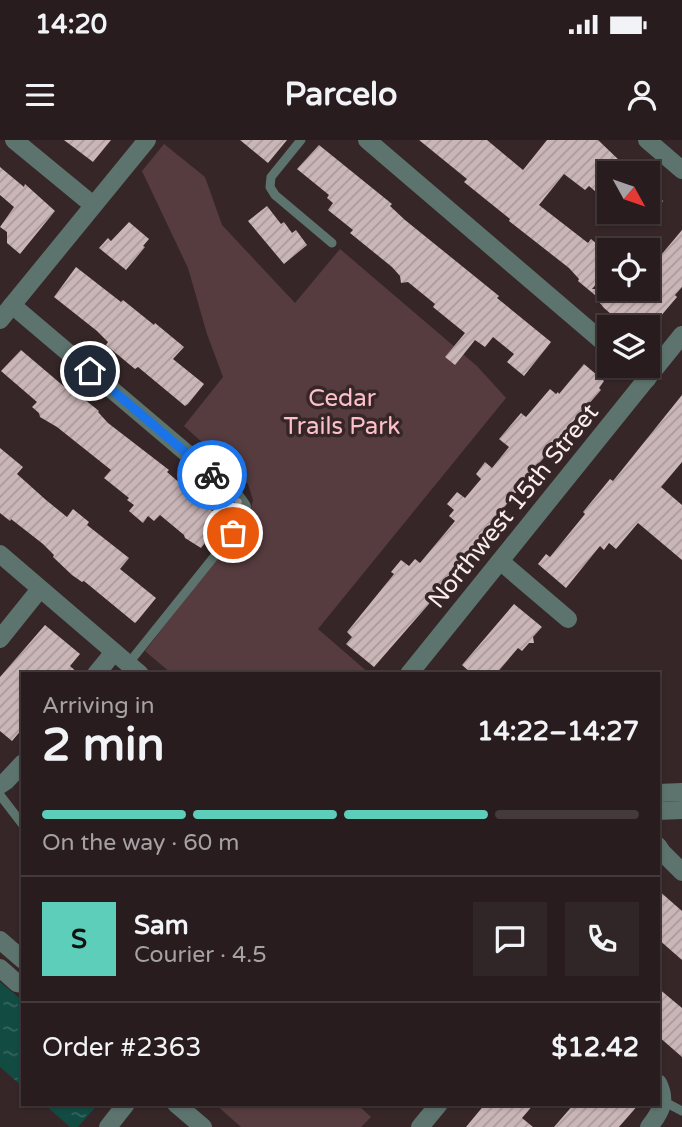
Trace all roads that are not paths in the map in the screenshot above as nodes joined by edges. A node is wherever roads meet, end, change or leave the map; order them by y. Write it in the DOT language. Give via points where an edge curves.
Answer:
graph roads {
  1 [pos="13,140"];
  2 [pos="147,140"];
  3 [pos="301,140"];
  4 [pos="367,140"];
  5 [pos="647,140"];
  6 [pos="682,170"];
  7 [pos="93,205"];
  8 [pos="332,243"];
  9 [pos="12,305"];
  10 [pos="0,320"];
  11 [pos="682,335"];
  12 [pos="597,337"];
  13 [pos="647,379"];
  14 [pos="242,515"];
  15 [pos="0,555"];
  16 [pos="500,561"];
  17 [pos="40,589"];
  18 [pos="568,619"];
  19 [pos="0,639"];
  20 [pos="114,652"];
  21 [pos="134,669"];
  22 [pos="98,672"];
  23 [pos="411,672"];
  24 [pos="21,765"];
  25 [pos="0,785"];
  26 [pos="682,792"];
  27 [pos="660,793"];
  28 [pos="0,795"];
  29 [pos="682,810"];
  30 [pos="660,811"];
  31 [pos="21,822"];
  32 [pos="660,849"];
  33 [pos="682,872"];
  34 [pos="0,940"];
  35 [pos="21,958"];
  36 [pos="0,968"];
  37 [pos="21,984"];
  38 [pos="660,1090"];
  39 [pos="663,1101"];
  40 [pos="124,1106"];
  41 [pos="178,1106"];
  42 [pos="437,1106"];
  43 [pos="682,1111"];
  44 [pos="108,1127"];
  45 [pos="203,1127"];
  46 [pos="420,1127"];
  47 [pos="649,1127"];
  1 -- 7 [label="street"];
  2 -- 7 [label="street"];
  3 -- 8 [label="lane" via="271,177 270,187"];
  4 -- 12 [label="street"];
  5 -- 6 [label="street"];
  7 -- 9 [label="street"];
  9 -- 10 [label="street"];
  9 -- 14 [label="street" via="229,489 242,507"];
  11 -- 13 [label="street, Northwest 15th Street"];
  13 -- 16 [label="street, Northwest 15th Street"];
  14 -- 21 [label="lane"];
  15 -- 17 [label="street"];
  16 -- 18 [label="street"];
  16 -- 23 [label="street, Northwest 15th Street"];
  17 -- 19 [label="street"];
  17 -- 20 [label="street"];
  20 -- 21 [label="street"];
  20 -- 22 [label="street"];
  24 -- 25 [label="street"];
  26 -- 27 [label="street"];
  28 -- 31 [label="lane"];
  29 -- 30 [label="street"];
  32 -- 33 [label="street"];
  34 -- 35 [label="street"];
  36 -- 37 [label="street"];
  38 -- 39 [label="street"];
  39 -- 43 [label="lane"];
  39 -- 47 [label="street"];
  40 -- 44 [label="street"];
  41 -- 45 [label="street"];
  42 -- 46 [label="street"];
}
